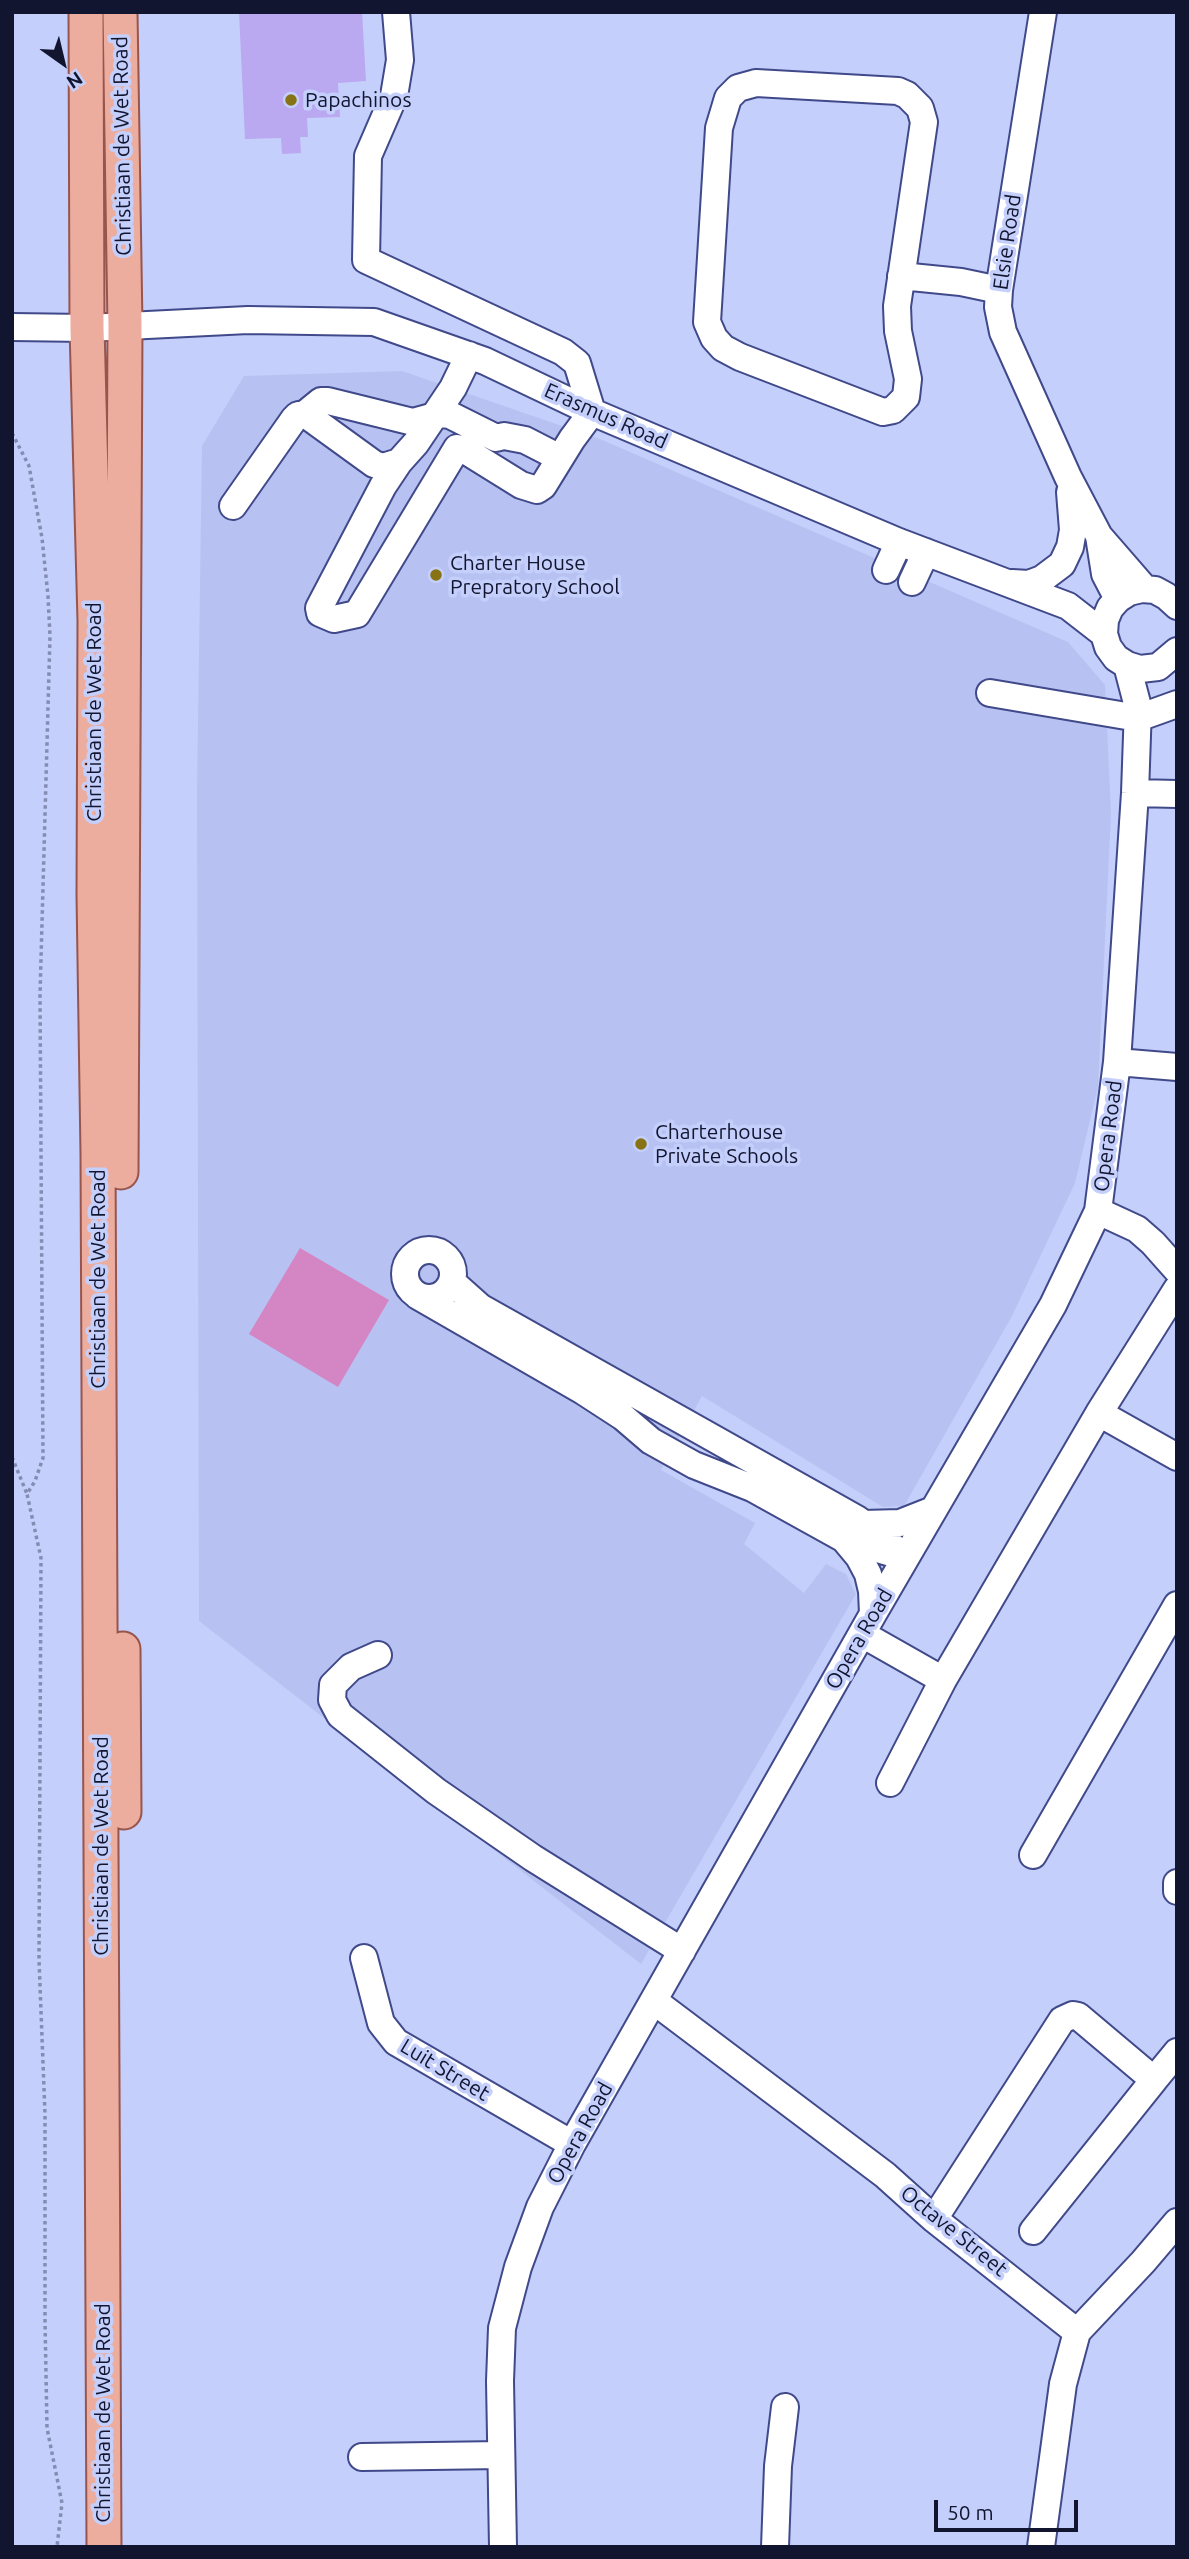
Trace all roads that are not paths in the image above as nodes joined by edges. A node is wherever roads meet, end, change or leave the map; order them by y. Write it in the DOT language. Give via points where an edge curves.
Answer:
graph roads {
  1 [pos="86,12"];
  2 [pos="120,12"];
  3 [pos="396,12"];
  4 [pos="1043,12"];
  5 [pos="901,276"];
  6 [pos="999,290"];
  7 [pos="125,326"];
  8 [pos="12,327"];
  9 [pos="87,328"];
  10 [pos="469,355"];
  11 [pos="592,412"];
  12 [pos="305,414"];
  13 [pos="434,416"];
  14 [pos="461,419"];
  15 [pos="496,438"];
  16 [pos="454,453"];
  17 [pos="560,458"];
  18 [pos="399,462"];
  19 [pos="483,462"];
  20 [pos="1068,477"];
  21 [pos="233,506"];
  22 [pos="1098,536"];
  23 [pos="899,542"];
  24 [pos="926,552"];
  25 [pos="886,570"];
  26 [pos="912,582"];
  27 [pos="1003,583"];
  28 [pos="1145,589"];
  29 [pos="1115,601"];
  30 [pos="1068,606"];
  31 [pos="1177,606"];
  32 [pos="1104,634"];
  33 [pos="1167,659"];
  34 [pos="1127,665"];
  35 [pos="990,693"];
  36 [pos="1177,704"];
  37 [pos="1138,712"];
  38 [pos="1135,793"];
  39 [pos="1177,794"];
  40 [pos="1117,1062"];
  41 [pos="1177,1067"];
  42 [pos="1098,1211"];
  43 [pos="1177,1270"];
  44 [pos="452,1282"];
  45 [pos="1177,1289"];
  46 [pos="418,1296"];
  47 [pos="1099,1413"];
  48 [pos="1177,1458"];
  49 [pos="933,1510"];
  50 [pos="854,1532"];
  51 [pos="905,1557"];
  52 [pos="1177,1605"];
  53 [pos="867,1624"];
  54 [pos="378,1655"];
  55 [pos="943,1679"];
  56 [pos="890,1783"];
  57 [pos="1033,1855"];
  58 [pos="1177,1883"];
  59 [pos="1177,1891"];
  60 [pos="682,1951"];
  61 [pos="364,1958"];
  62 [pos="654,2001"];
  63 [pos="1177,2052"];
  64 [pos="1154,2080"];
  65 [pos="572,2144"];
  66 [pos="934,2219"];
  67 [pos="1177,2222"];
  68 [pos="1032,2231"];
  69 [pos="1077,2332"];
  70 [pos="785,2407"];
  71 [pos="501,2455"];
  72 [pos="362,2457"];
  73 [pos="104,2547"];
  74 [pos="126,2547"];
  75 [pos="503,2547"];
  76 [pos="775,2547"];
  77 [pos="1041,2547"];
  1 -- 9 [label="main road, Christiaan de Wet Road"];
  2 -- 7 [label="main road, Christiaan de Wet Road"];
  3 -- 11 [label="street" via="400,60 394,96 368,156 366,260 563,352 577,363"];
  4 -- 6 [label="street, Elsie Road"];
  5 -- 5 [label="street" via="924,122 920,108 898,92 756,83 738,88 728,98 719,128 707,322 714,338 740,356 883,412 894,410 906,397 908,379 898,331"];
  5 -- 6 [label="street"];
  6 -- 20 [label="street, Elsie Road" via="1003,332"];
  7 -- 9 [label="street, Erasmus Road"];
  7 -- 10 [label="street, Erasmus Road" via="248,320 374,322"];
  7 -- 74 [label="main road, Christiaan de Wet Road" via="121,1136"];
  8 -- 9 [label="street, Erasmus Road"];
  9 -- 73 [label="main road, Christiaan de Wet Road" via="95,621"];
  10 -- 11 [label="street, Erasmus Road"];
  10 -- 13 [label="street"];
  11 -- 17 [label="street"];
  11 -- 23 [label="street, Erasmus Road"];
  12 -- 13 [label="street" via="328,401 413,422"];
  12 -- 18 [label="street" via="374,464 383,467"];
  12 -- 21 [label="street" via="294,419"];
  13 -- 14 [label="street"];
  13 -- 18 [label="street"];
  14 -- 15 [label="street"];
  14 -- 16 [label="street"];
  15 -- 17 [label="street" via="525,440"];
  15 -- 19 [label="street"];
  16 -- 18 [label="street"];
  16 -- 18 [label="street" via="357,614 326,617 320,613 322,601"];
  16 -- 19 [label="street" via="463,449"];
  17 -- 19 [label="street" via="537,490"];
  20 -- 22 [label="street, Elsie Road"];
  20 -- 27 [label="street" via="1073,530 1063,561 1029,584"];
  22 -- 28 [label="street, Elsie Road"];
  22 -- 29 [label="street, Elsie Road"];
  23 -- 24 [label="street, Erasmus Road"];
  23 -- 25 [label="street"];
  24 -- 26 [label="street"];
  24 -- 27 [label="street, Erasmus Road"];
  27 -- 30 [label="street, Erasmus Road"];
  28 -- 29 [label="street, Erasmus Road"];
  28 -- 31 [label="street" via="1166,596"];
  29 -- 30 [label="street, Erasmus Road"];
  29 -- 32 [label="street"];
  30 -- 32 [label="street, Erasmus Road"];
  32 -- 34 [label="street, Erasmus Road" via="1116,658"];
  33 -- 34 [label="street" via="1140,669"];
  33 -- 37 [label="street, Opera Road"];
  34 -- 37 [label="street, Opera Road"];
  35 -- 37 [label="street"];
  36 -- 37 [label="street"];
  37 -- 38 [label="street, Opera Road"];
  38 -- 39 [label="street"];
  38 -- 40 [label="street, Opera Road"];
  40 -- 41 [label="street"];
  40 -- 42 [label="street, Opera Road"];
  42 -- 43 [label="street" via="1137,1229"];
  42 -- 49 [label="street, Opera Road" via="1053,1305"];
  44 -- 46 [label="street" via="442,1294"];
  44 -- 46 [label="street" via="452,1266 443,1254 420,1251 408,1261 404,1276"];
  44 -- 50 [label="street" via="480,1307"];
  45 -- 47 [label="street"];
  46 -- 50 [label="street" via="583,1391 651,1441 694,1465"];
  47 -- 48 [label="street"];
  47 -- 55 [label="street"];
  49 -- 50 [label="street" via="900,1523"];
  49 -- 51 [label="street, Opera Road"];
  50 -- 51 [label="street"];
  50 -- 53 [label="street" via="872,1591"];
  51 -- 53 [label="street, Opera Road"];
  52 -- 57 [label="street"];
  53 -- 55 [label="street" via="903,1657"];
  53 -- 60 [label="street, Opera Road"];
  54 -- 60 [label="street" via="351,1667 333,1685 332,1700 340,1715 436,1791 533,1858"];
  55 -- 56 [label="street"];
  58 -- 59 [label="street"];
  60 -- 62 [label="street, Opera Road"];
  61 -- 65 [label="street, Luit Street" via="381,2023 396,2042"];
  62 -- 65 [label="street, Opera Road"];
  62 -- 66 [label="street, Octave Street" via="885,2175"];
  63 -- 64 [label="street"];
  64 -- 66 [label="street" via="1078,2016 1068,2016"];
  64 -- 68 [label="street"];
  65 -- 71 [label="street, Opera Road" via="529,2233 502,2328"];
  66 -- 69 [label="street, Octave Street"];
  67 -- 69 [label="street"];
  69 -- 77 [label="street" via="1063,2384"];
  70 -- 76 [label="street"];
  71 -- 72 [label="street"];
  71 -- 75 [label="street, Opera Road"];
}
